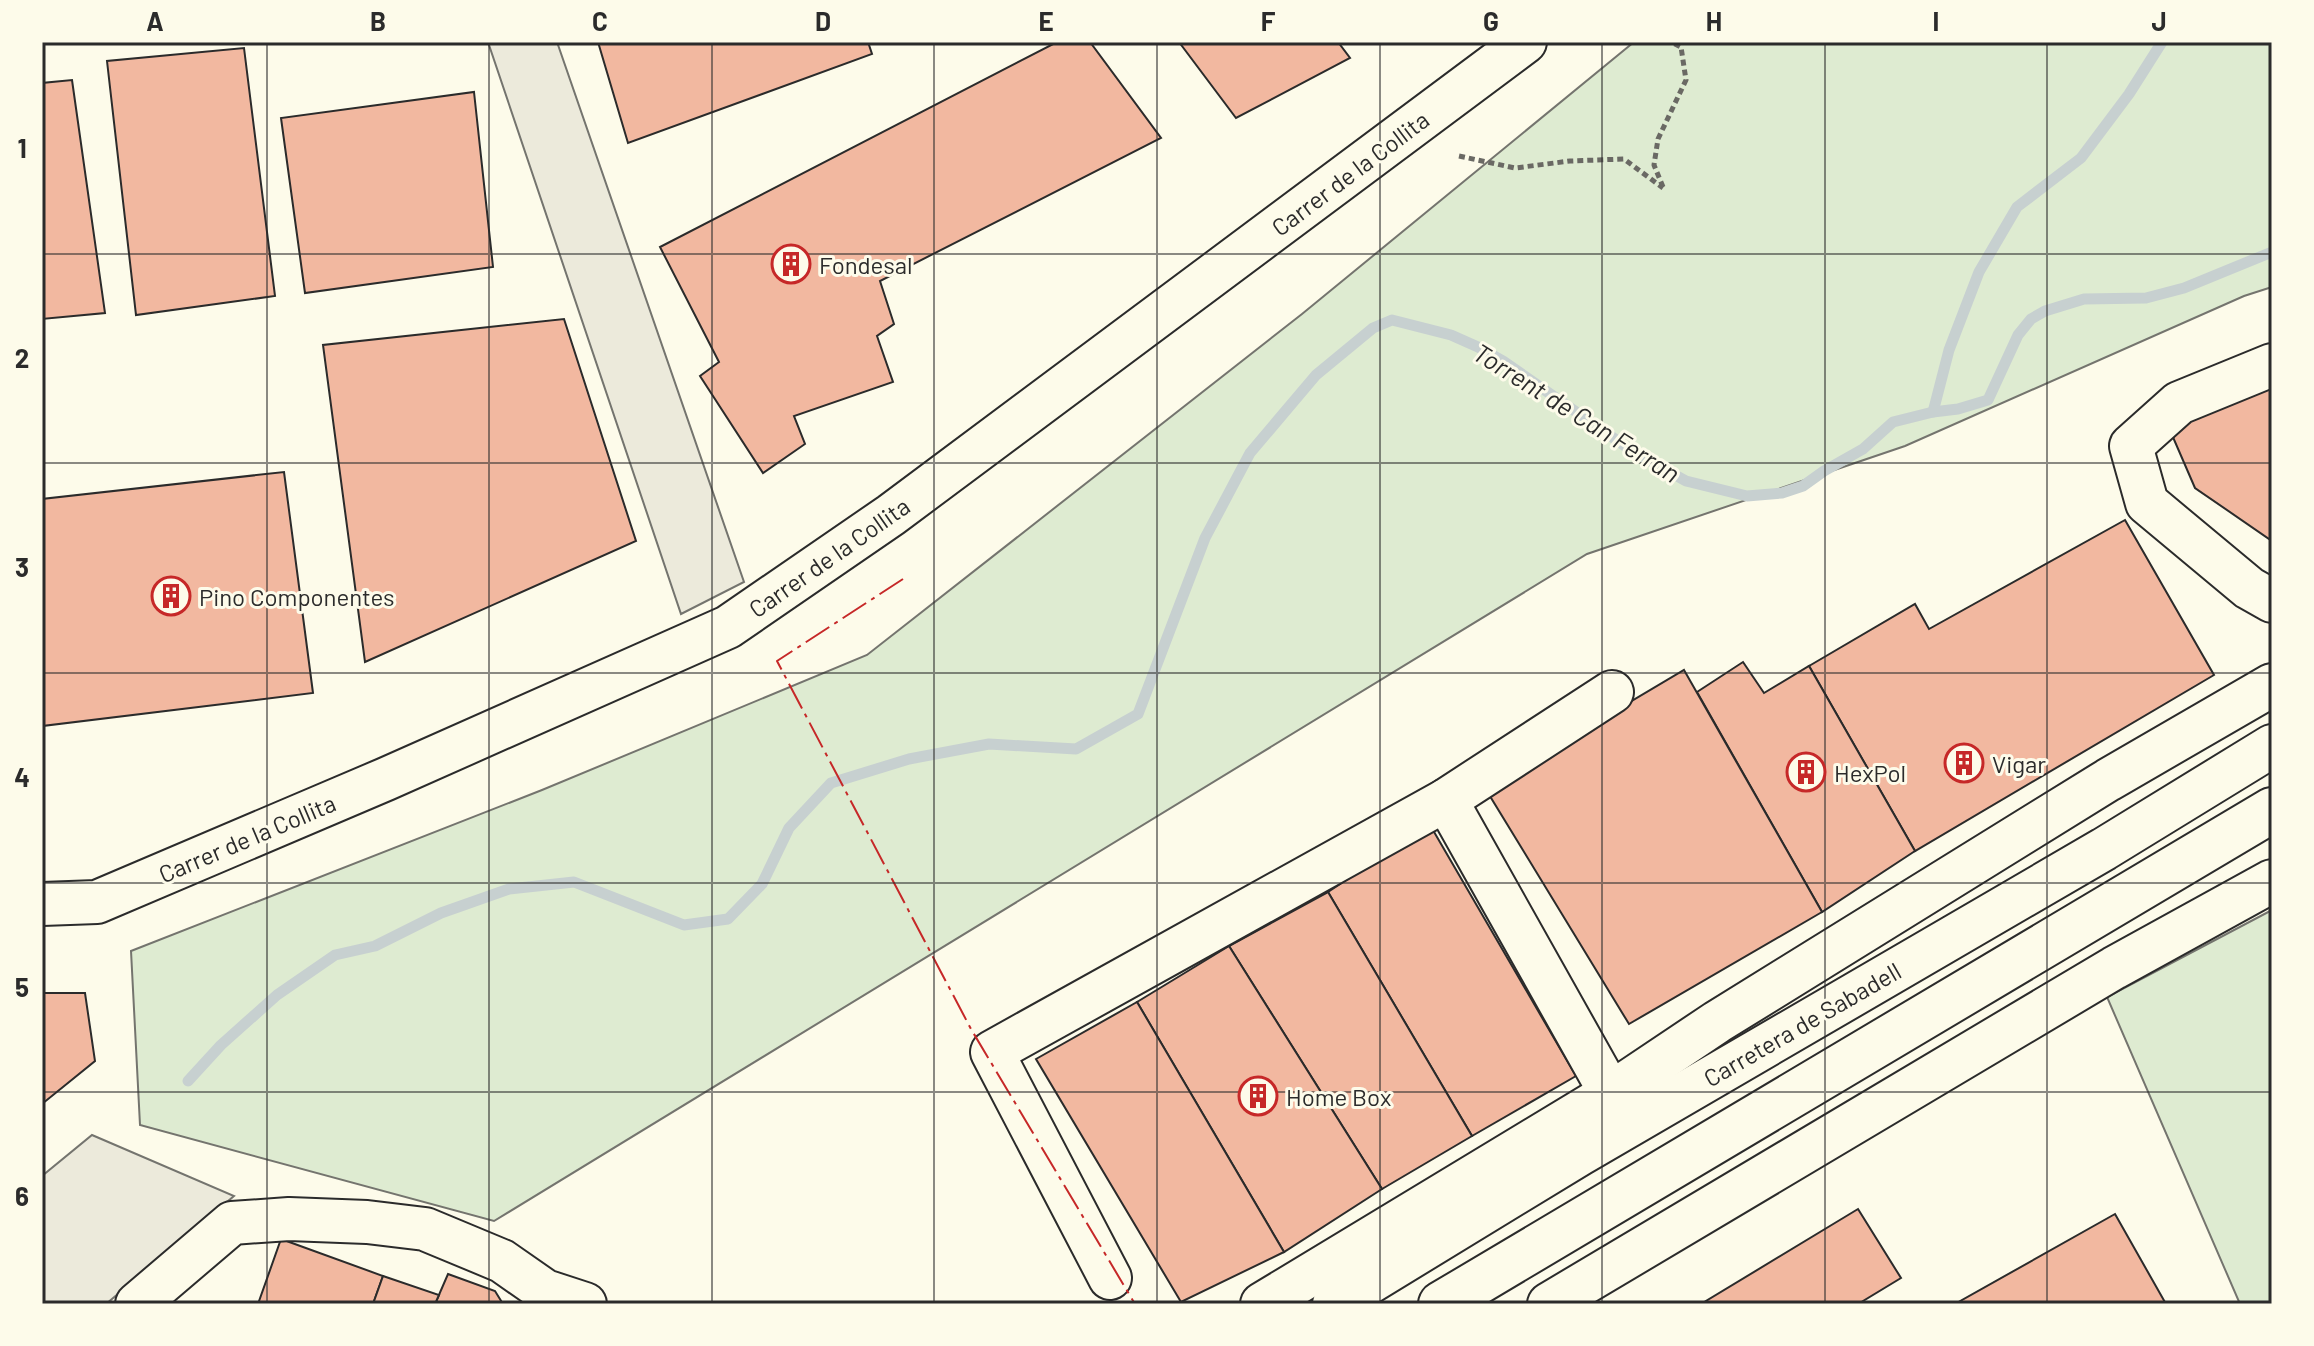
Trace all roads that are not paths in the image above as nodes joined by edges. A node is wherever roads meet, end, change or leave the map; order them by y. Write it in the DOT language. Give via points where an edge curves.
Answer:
graph roads {
  1 [pos="1525,42"];
  2 [pos="2272,365"];
  3 [pos="2272,601"];
  4 [pos="2272,685"];
  5 [pos="1612,692"];
  6 [pos="2272,746"];
  7 [pos="1446,800"];
  8 [pos="2272,810"];
  9 [pos="2272,881"];
  10 [pos="42,904"];
  11 [pos="1620,1109"];
  12 [pos="1110,1278"];
  13 [pos="137,1304"];
  14 [pos="585,1304"];
  15 [pos="1262,1304"];
  16 [pos="1334,1304"];
  17 [pos="1441,1304"];
  18 [pos="1549,1304"];
  1 -- 10 [label="street, Carrer de la Collita" via="891,515 728,627 97,902"];
  2 -- 3 [label="street" via="2179,403 2131,446 2147,503"];
  4 -- 11 [label="street" via="1717,1022"];
  5 -- 7 [label="street"];
  6 -- 11 [label="street, Carretera de Sabadell" via="2104,849"];
  7 -- 11 [label="street"];
  7 -- 12 [label="street" via="992,1052"];
  8 -- 17 [label="main road"];
  9 -- 18 [label="street" via="2101,976"];
  11 -- 15 [label="street"];
  11 -- 16 [label="street, Carretera de Sabadell"];
  13 -- 14 [label="street" via="232,1223 289,1219 425,1229 502,1261 545,1291"];
}
